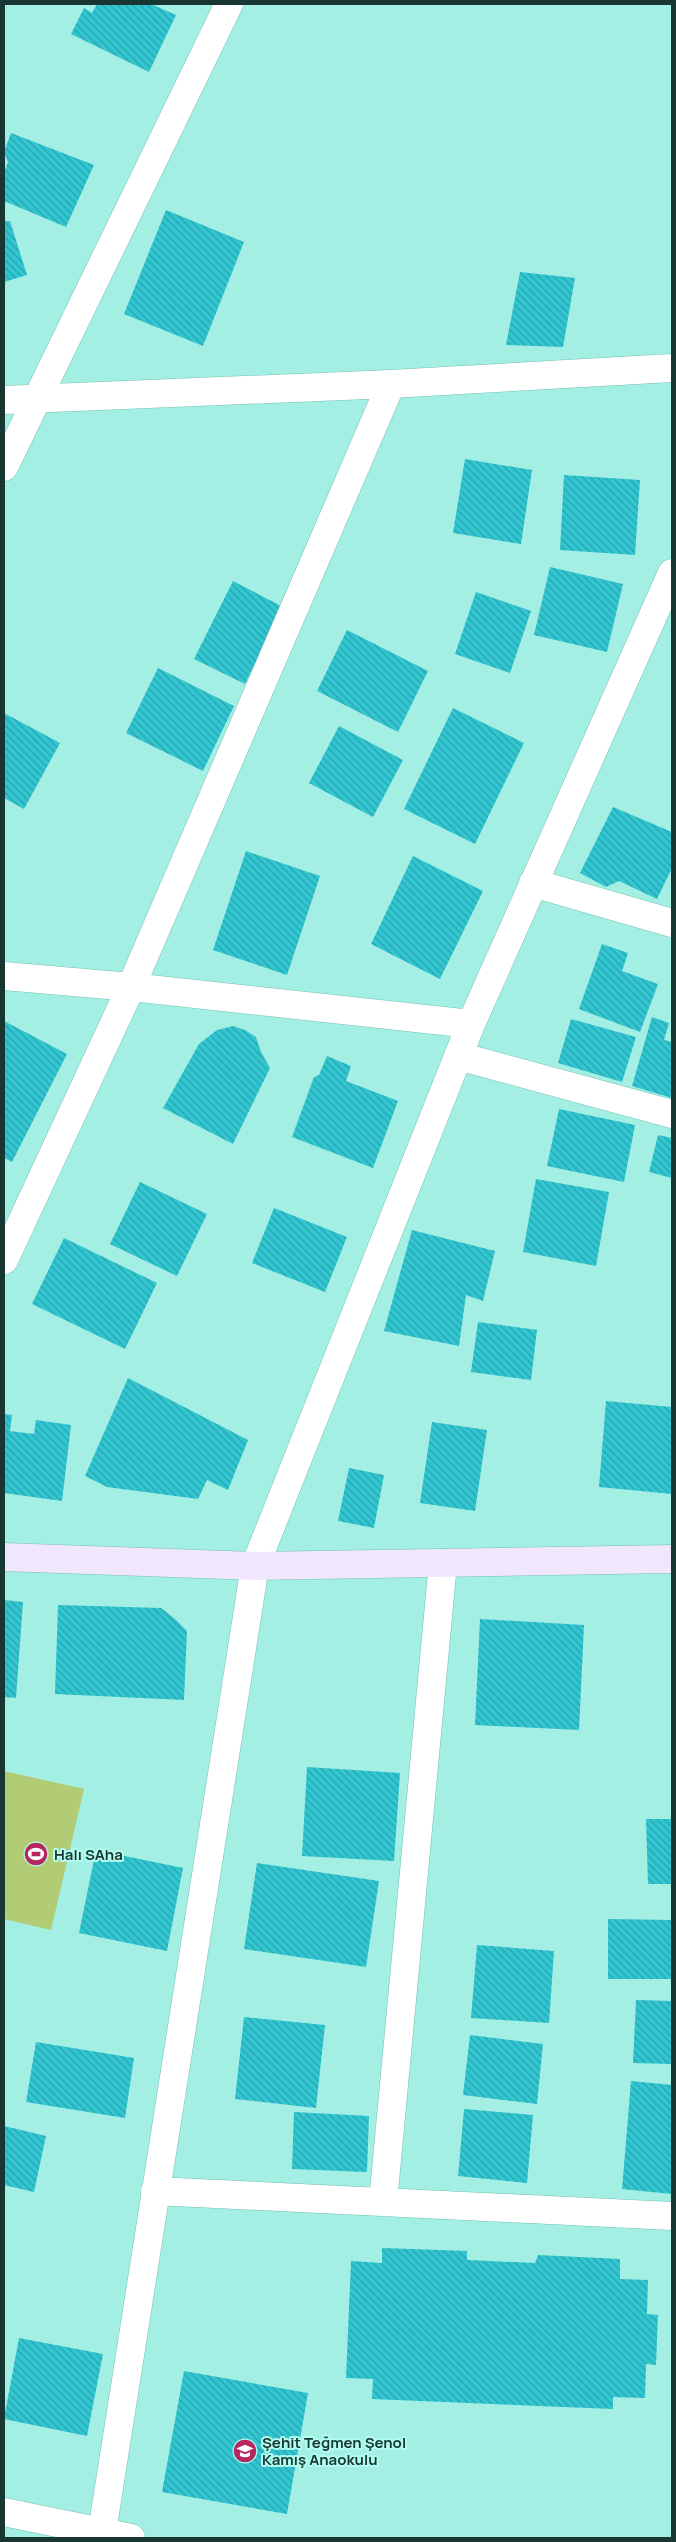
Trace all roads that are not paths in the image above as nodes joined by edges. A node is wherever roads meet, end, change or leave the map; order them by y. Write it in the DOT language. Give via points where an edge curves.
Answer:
graph roads {
  1 [pos="229,4"];
  2 [pos="672,368"];
  3 [pos="391,384"];
  4 [pos="36,398"];
  5 [pos="4,400"];
  6 [pos="4,467"];
  7 [pos="672,573"];
  8 [pos="533,883"];
  9 [pos="672,923"];
  10 [pos="4,976"];
  11 [pos="131,987"];
  12 [pos="471,1024"];
  13 [pos="458,1056"];
  14 [pos="672,1114"];
  15 [pos="4,1260"];
  16 [pos="4,1557"];
  17 [pos="672,1559"];
  18 [pos="443,1563"];
  19 [pos="255,1566"];
  20 [pos="155,2191"];
  21 [pos="383,2202"];
  22 [pos="672,2216"];
  23 [pos="4,2512"];
  24 [pos="101,2535"];
  25 [pos="131,2538"];
  1 -- 4 [label="street"];
  2 -- 3 [label="street"];
  3 -- 4 [label="street"];
  3 -- 11 [label="street"];
  4 -- 5 [label="street"];
  4 -- 6 [label="street"];
  7 -- 8 [label="street"];
  8 -- 9 [label="street"];
  8 -- 12 [label="street"];
  10 -- 11 [label="street"];
  11 -- 12 [label="street"];
  11 -- 15 [label="street"];
  12 -- 13 [label="street"];
  13 -- 14 [label="street"];
  13 -- 19 [label="street"];
  16 -- 19 [label="street"];
  17 -- 18 [label="street"];
  18 -- 19 [label="street"];
  18 -- 21 [label="street"];
  19 -- 20 [label="street"];
  20 -- 21 [label="street"];
  20 -- 24 [label="street"];
  21 -- 22 [label="street"];
  23 -- 24 [label="street"];
  24 -- 25 [label="street"];
}
